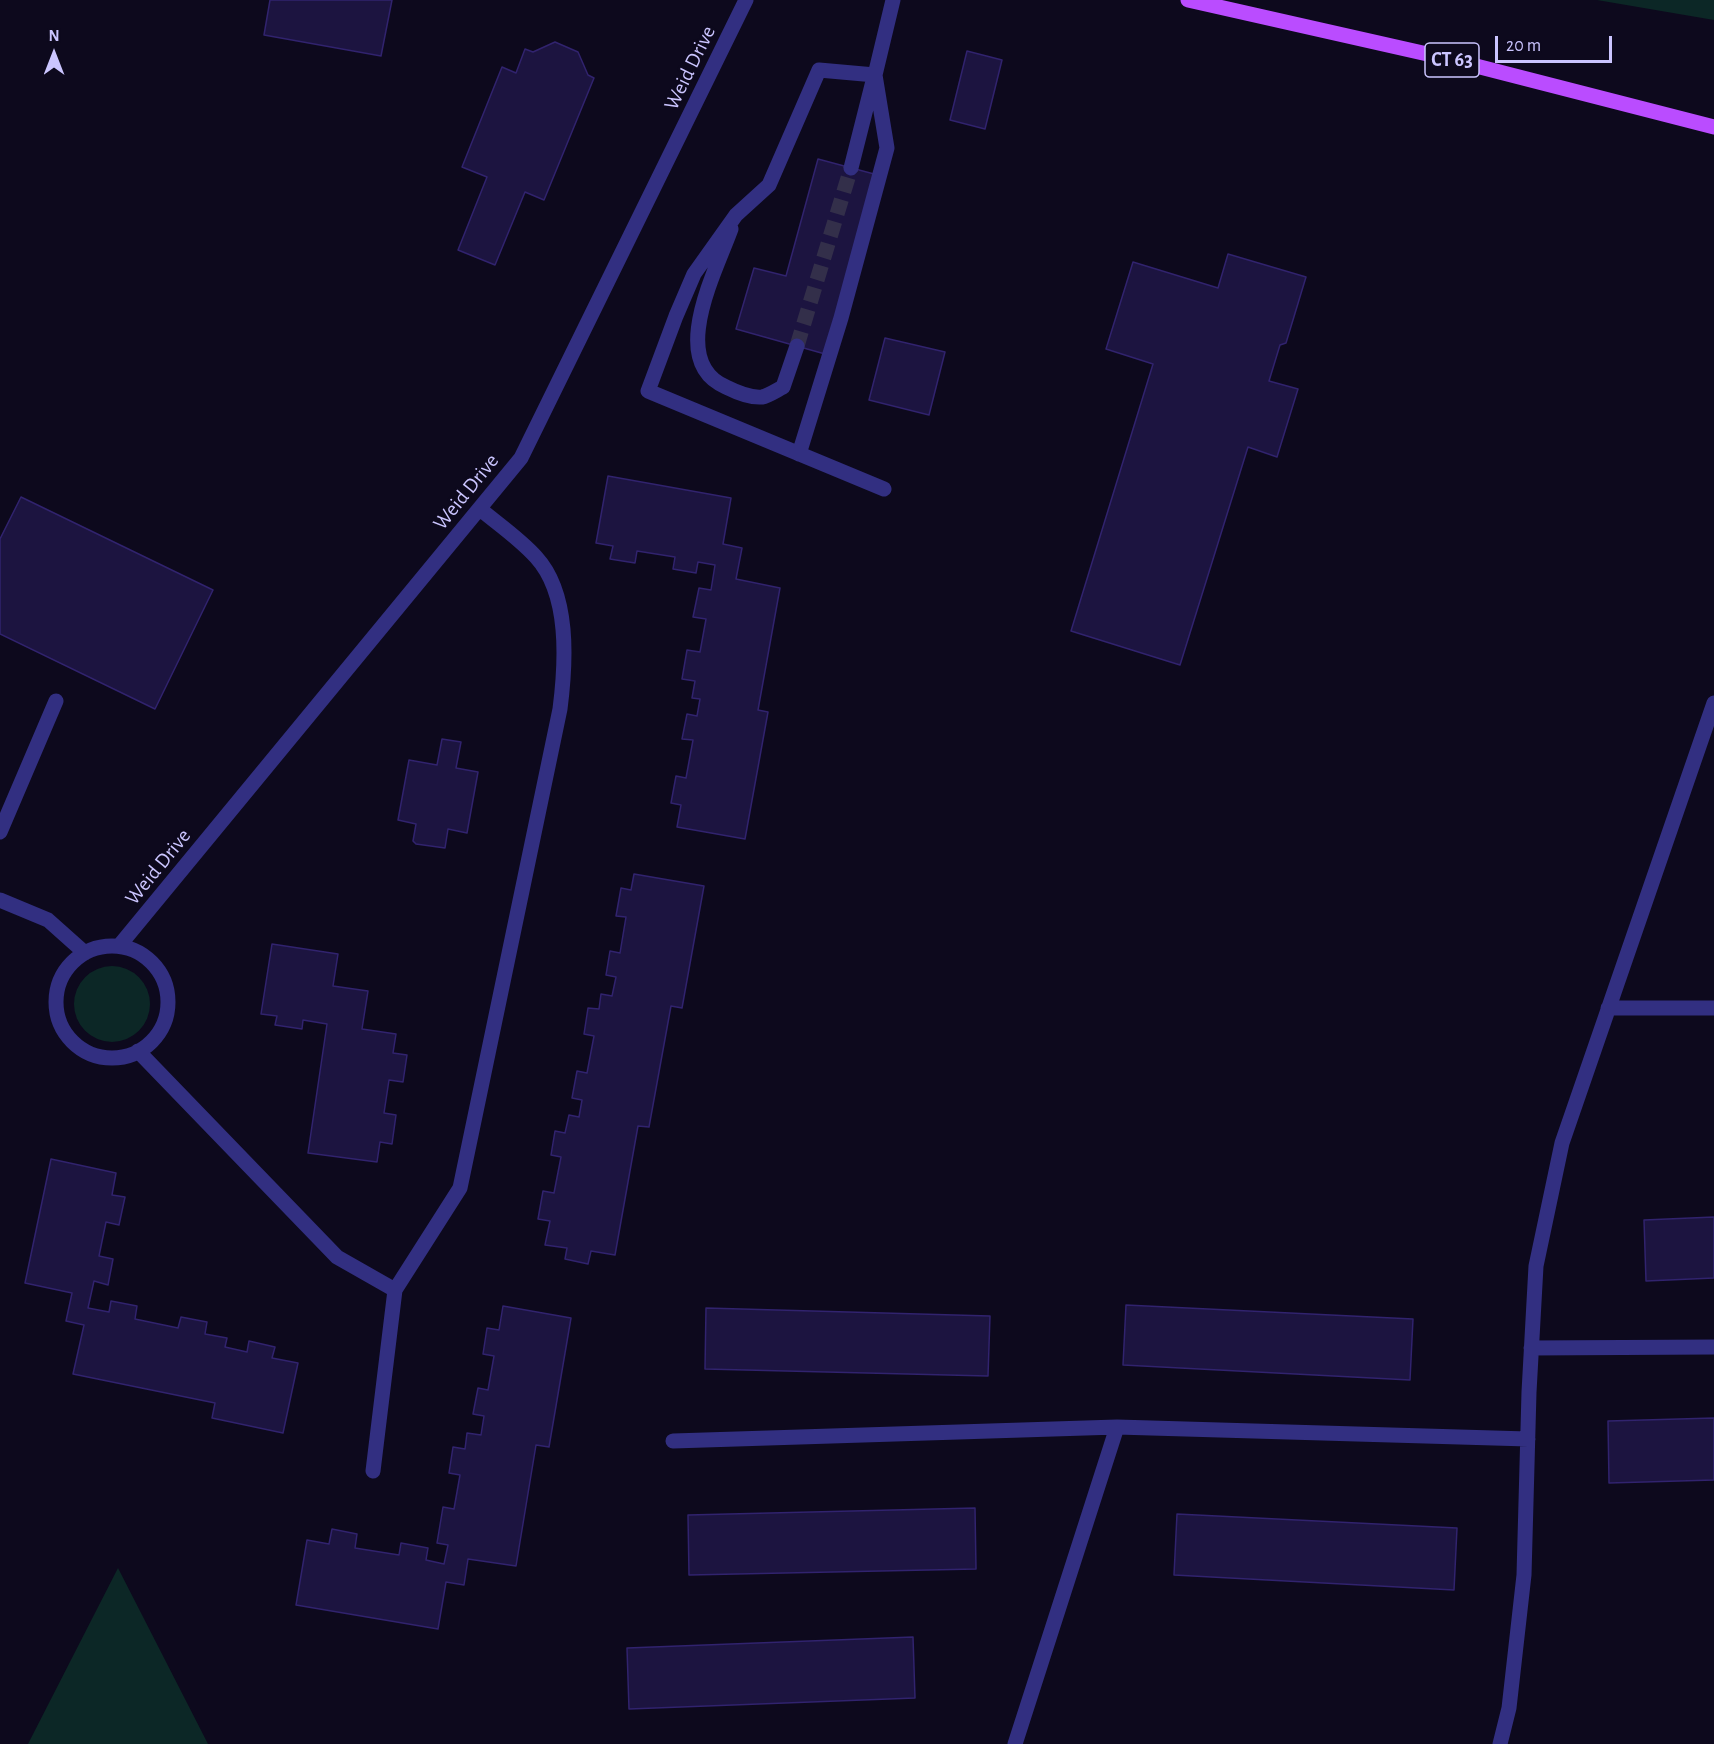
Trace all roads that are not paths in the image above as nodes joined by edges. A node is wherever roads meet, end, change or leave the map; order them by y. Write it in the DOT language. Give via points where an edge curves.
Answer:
graph roads {
  1 [pos="746,0"];
  2 [pos="893,0"];
  3 [pos="1188,0"];
  4 [pos="875,75"];
  5 [pos="1714,128"];
  6 [pos="852,168"];
  7 [pos="736,215"];
  8 [pos="796,346"];
  9 [pos="800,454"];
  10 [pos="884,489"];
  11 [pos="480,509"];
  12 [pos="56,701"];
  13 [pos="1714,703"];
  14 [pos="0,832"];
  15 [pos="0,900"];
  16 [pos="119,946"];
  17 [pos="85,953"];
  18 [pos="1608,1008"];
  19 [pos="1714,1008"];
  20 [pos="138,1051"];
  21 [pos="394,1290"];
  22 [pos="1714,1347"];
  23 [pos="1531,1348"];
  24 [pos="1117,1427"];
  25 [pos="1528,1439"];
  26 [pos="673,1441"];
  27 [pos="373,1471"];
  28 [pos="1016,1744"];
  29 [pos="1500,1744"];
  1 -- 11 [label="street, Weid Drive" via="521,458"];
  2 -- 4 [label="street"];
  3 -- 5 [label="main road, CT 63" via="1445,58"];
  4 -- 6 [label="street"];
  4 -- 7 [label="street" via="819,70 769,185"];
  4 -- 9 [label="street" via="887,148"];
  7 -- 8 [label="street" via="698,322 700,363 717,384 762,397 783,387"];
  7 -- 9 [label="street" via="694,274 648,391"];
  9 -- 10 [label="street"];
  11 -- 16 [label="street, Weid Drive"];
  11 -- 21 [label="street" via="537,557 554,583 565,666 560,709 460,1188"];
  12 -- 14 [label="street"];
  13 -- 18 [label="street"];
  15 -- 17 [label="street" via="48,920"];
  16 -- 17 [label="street" via="101,946"];
  16 -- 20 [label="street" via="150,961 167,992 163,1026"];
  17 -- 20 [label="street" via="71,963 58,986 56,1012 62,1029 73,1043 104,1058"];
  18 -- 19 [label="street"];
  18 -- 23 [label="street" via="1562,1143 1536,1266"];
  20 -- 21 [label="street" via="337,1257"];
  21 -- 27 [label="street"];
  22 -- 23 [label="street"];
  23 -- 25 [label="street"];
  24 -- 25 [label="street"];
  24 -- 26 [label="street"];
  24 -- 28 [label="street"];
  25 -- 29 [label="street" via="1524,1575 1509,1708"];
}
